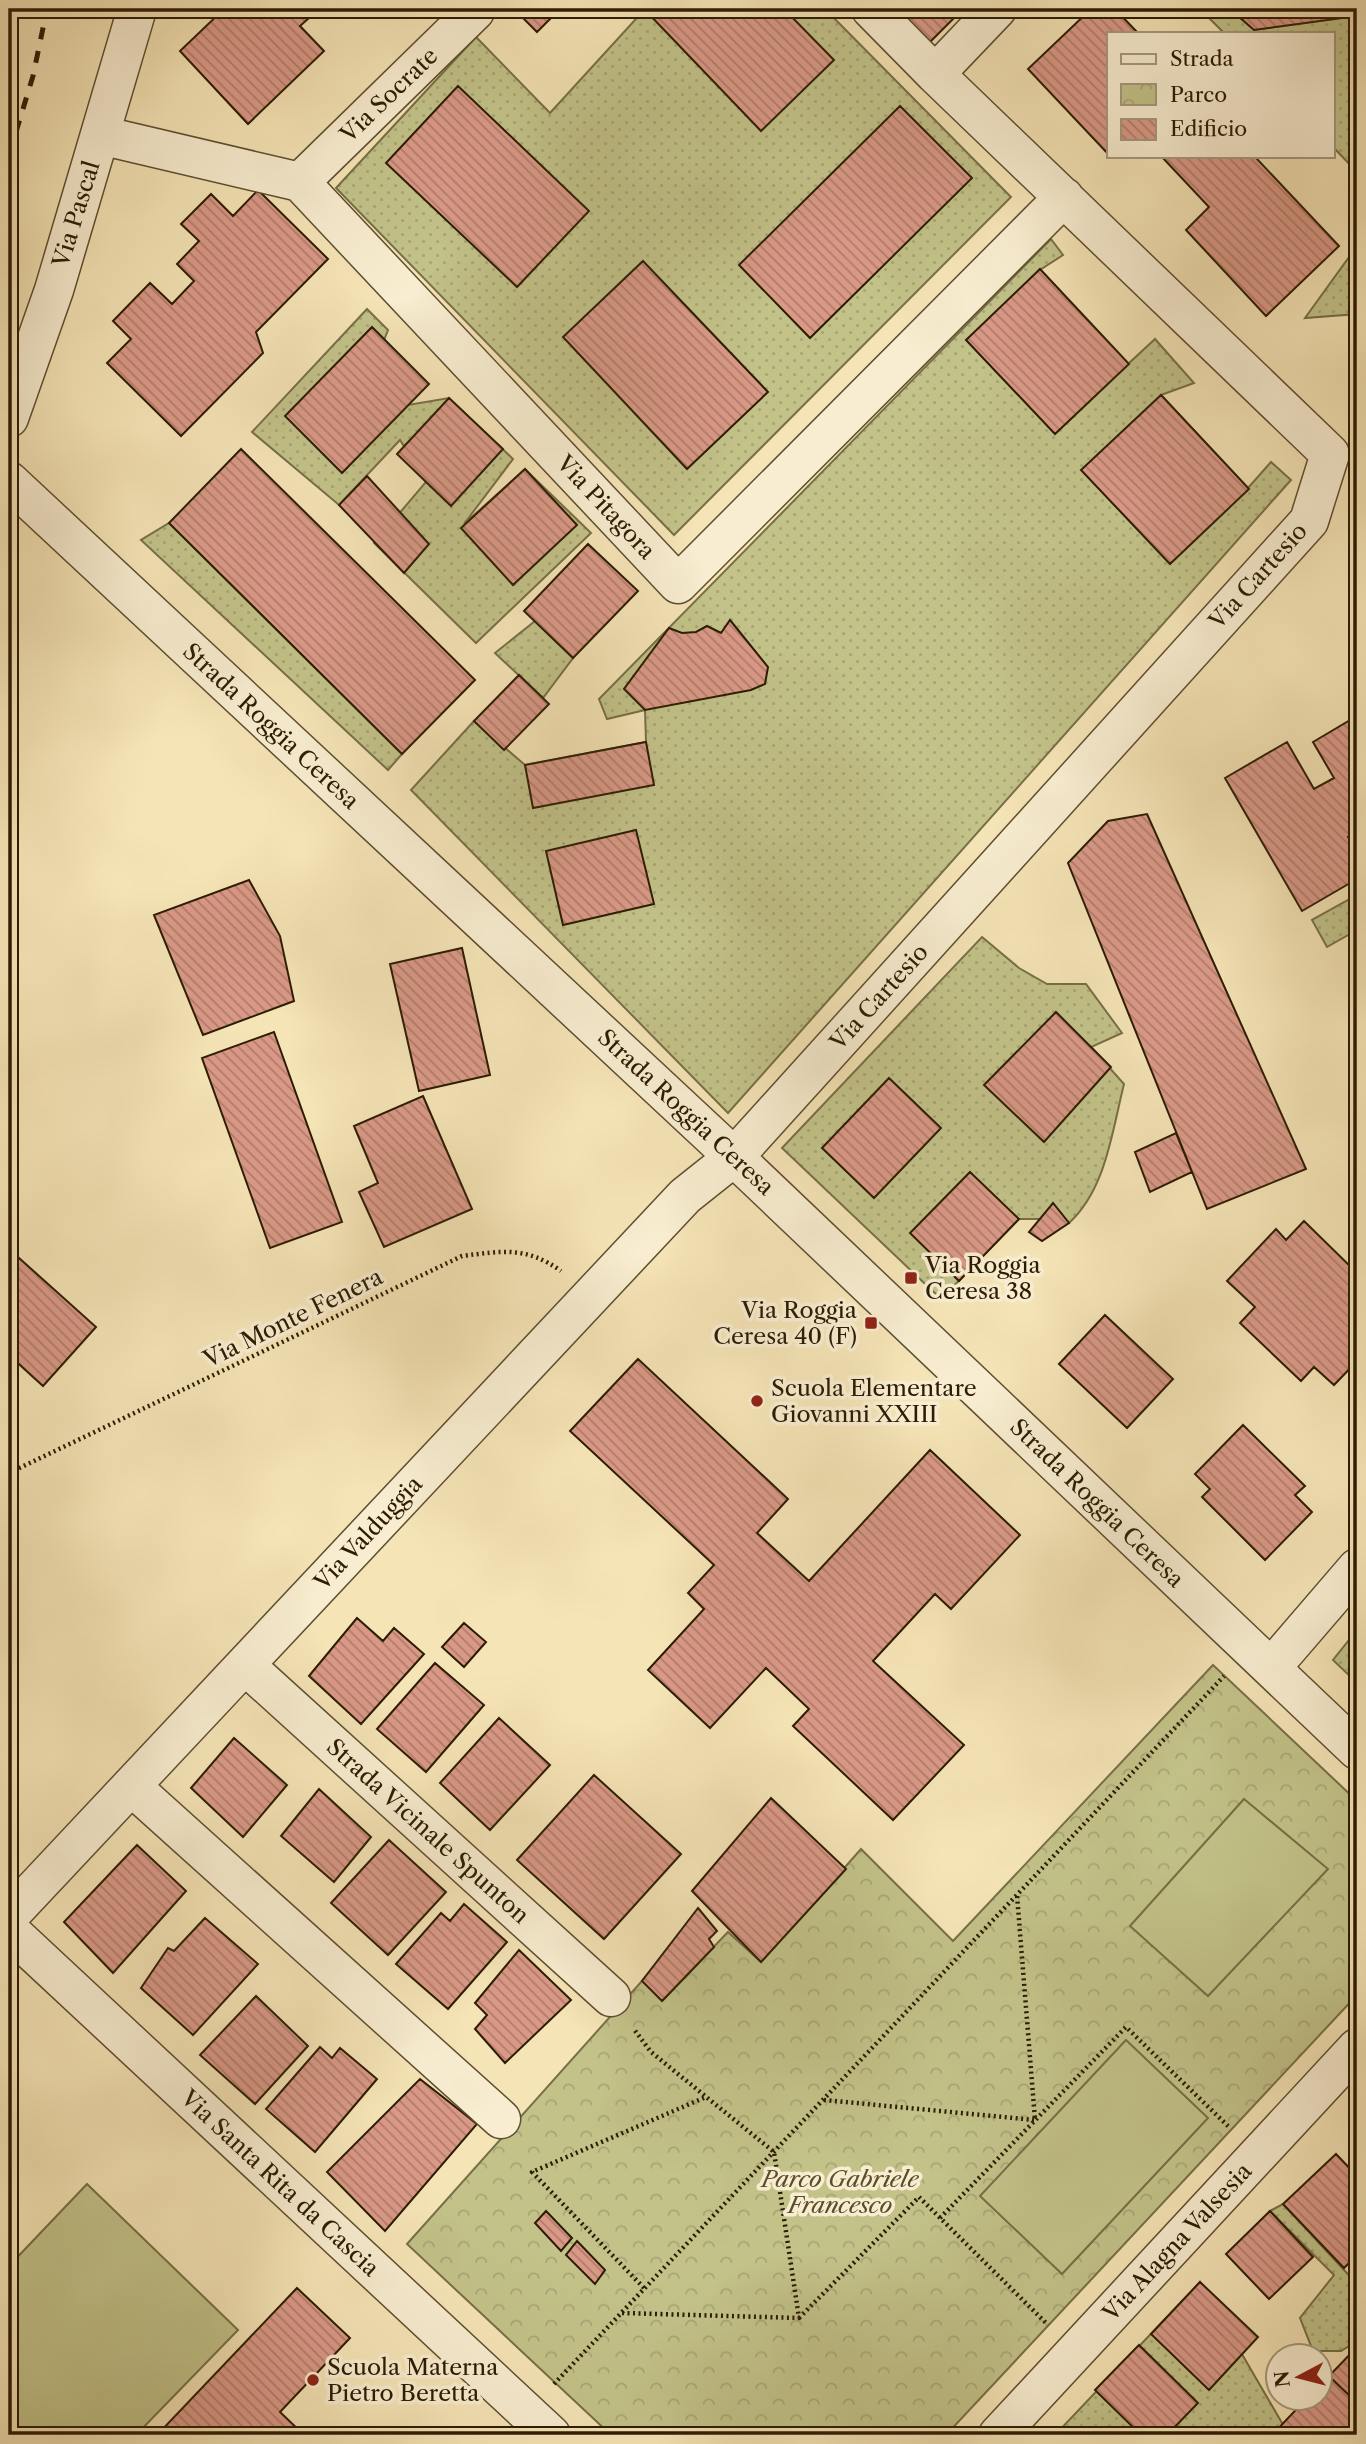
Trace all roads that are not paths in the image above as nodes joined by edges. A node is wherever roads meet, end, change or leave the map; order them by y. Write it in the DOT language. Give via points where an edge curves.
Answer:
graph roads {
  1 [pos="136,9"];
  2 [pos="473,9"];
  3 [pos="871,9"];
  4 [pos="997,9"];
  5 [pos="935,74"];
  6 [pos="100,135"];
  7 [pos="300,182"];
  8 [pos="1063,197"];
  9 [pos="9,418"];
  10 [pos="9,481"];
  11 [pos="734,1157"];
  12 [pos="1357,1568"];
  13 [pos="245,1665"];
  14 [pos="1271,1668"];
  15 [pos="1357,1750"];
  16 [pos="131,1786"];
  17 [pos="9,1916"];
  18 [pos="9,1930"];
  19 [pos="618,2008"];
  20 [pos="1357,2048"];
  21 [pos="501,2119"];
  22 [pos="543,2433"];
  23 [pos="998,2435"];
  1 -- 6 [label="street, Via Pascal"];
  2 -- 7 [label="street, Via Socrate"];
  3 -- 5 [label="street"];
  4 -- 5 [label="street"];
  5 -- 8 [label="street, Via Cartesio"];
  6 -- 7 [label="street"];
  6 -- 9 [label="street, Via Pascal" via="54,290"];
  7 -- 8 [label="street, Via Pitagora" via="678,584"];
  8 -- 11 [label="street, Via Cartesio" via="1330,454 1309,521"];
  10 -- 11 [label="street, Strada Roggia Ceresa"];
  11 -- 13 [label="street, Via Valduggia" via="685,1196"];
  11 -- 14 [label="street, Strada Roggia Ceresa"];
  12 -- 14 [label="street"];
  13 -- 16 [label="street, Via Valduggia"];
  13 -- 19 [label="street, Strada Vicinale Spunton"];
  14 -- 15 [label="street, Strada Roggia Ceresa"];
  16 -- 17 [label="street, Via Valduggia"];
  16 -- 21 [label="street"];
  18 -- 22 [label="street, Via Santa Rita da Cascia"];
  20 -- 23 [label="street, Via Alagna Valsesia"];
}
